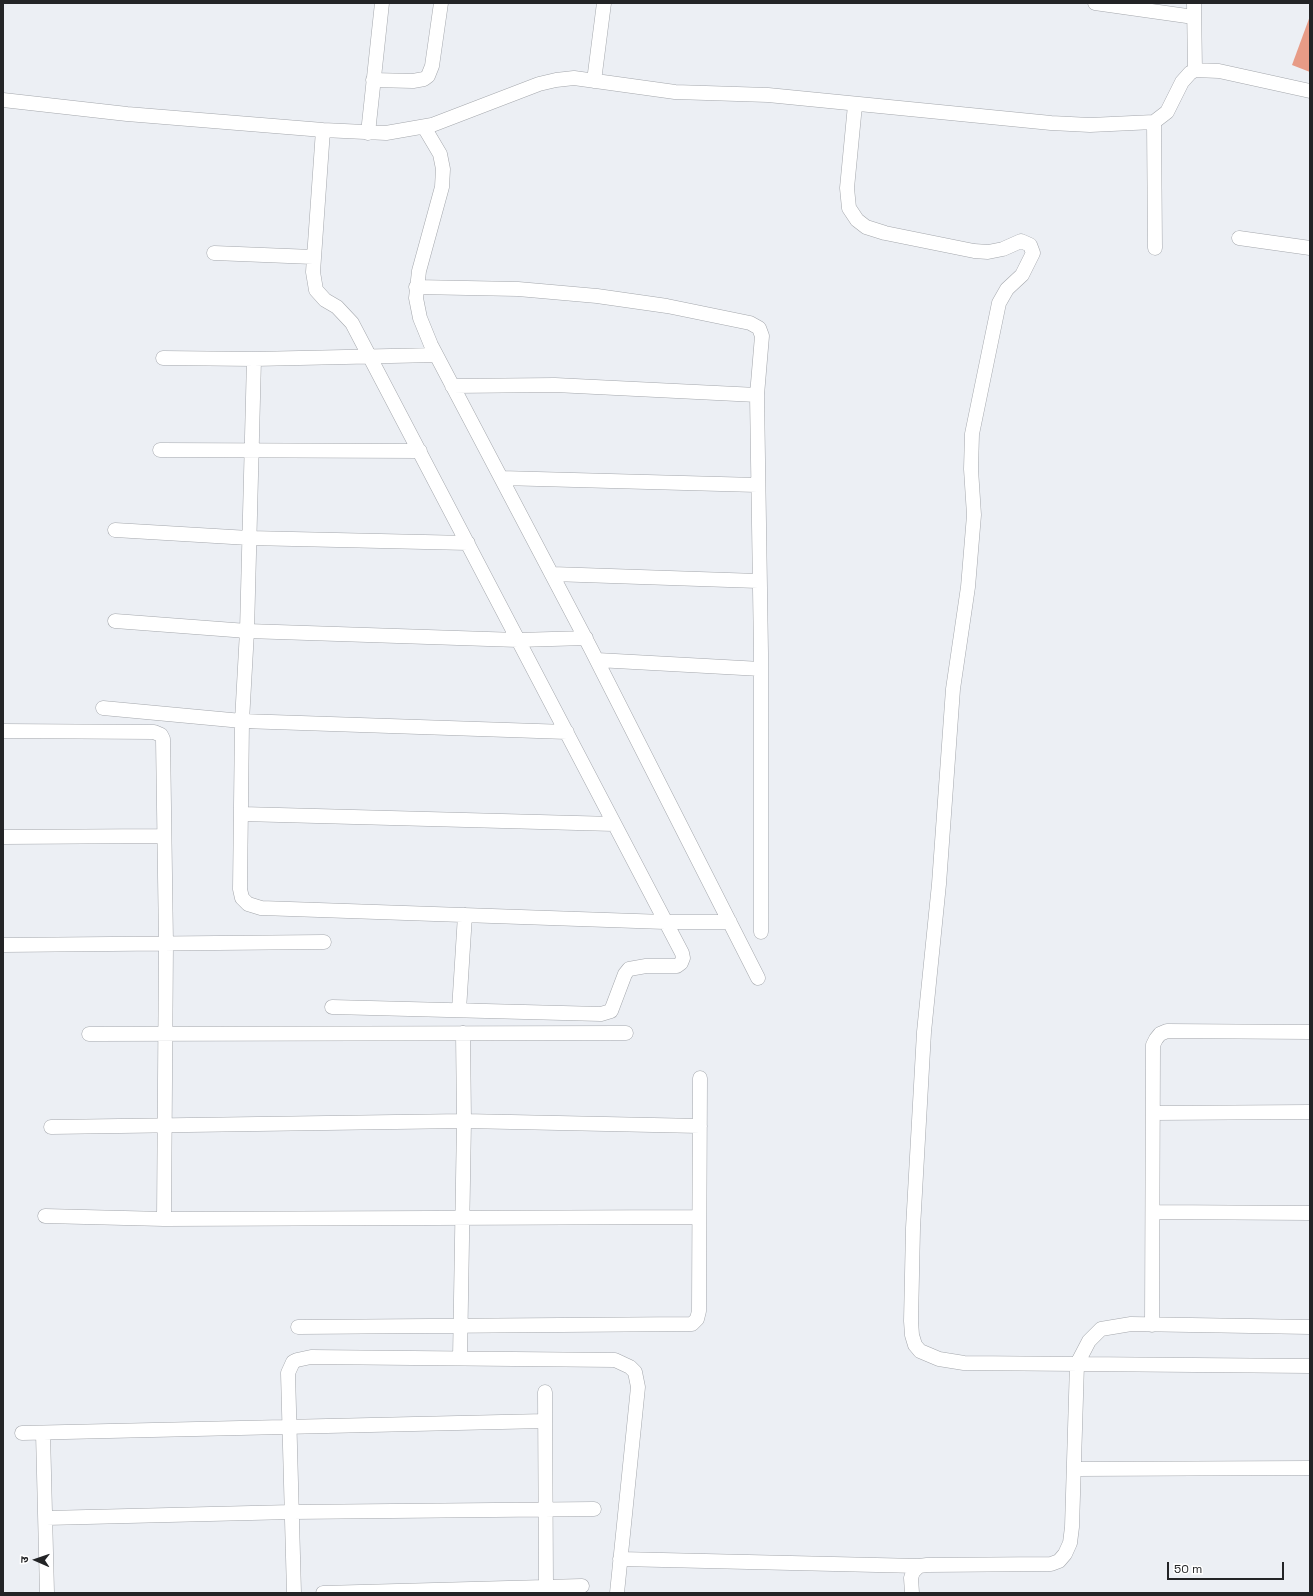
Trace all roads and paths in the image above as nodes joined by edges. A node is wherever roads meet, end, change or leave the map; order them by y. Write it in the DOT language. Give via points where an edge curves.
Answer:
graph roads {
  1 [pos="382,3"];
  2 [pos="441,3"];
  3 [pos="604,3"];
  4 [pos="1095,3"];
  5 [pos="1194,3"];
  6 [pos="1194,17"];
  7 [pos="1195,70"];
  8 [pos="373,80"];
  9 [pos="594,81"];
  10 [pos="1310,91"];
  11 [pos="3,100"];
  12 [pos="855,105"];
  13 [pos="1154,122"];
  14 [pos="424,126"];
  15 [pos="323,130"];
  16 [pos="368,133"];
  17 [pos="1239,238"];
  18 [pos="1155,248"];
  19 [pos="1310,248"];
  20 [pos="214,253"];
  21 [pos="313,257"];
  22 [pos="416,287"];
  23 [pos="436,354"];
  24 [pos="370,356"];
  25 [pos="163,358"];
  26 [pos="254,359"];
  27 [pos="452,386"];
  28 [pos="757,395"];
  29 [pos="160,450"];
  30 [pos="252,451"];
  31 [pos="420,451"];
  32 [pos="501,478"];
  33 [pos="757,485"];
  34 [pos="115,530"];
  35 [pos="249,538"];
  36 [pos="468,544"];
  37 [pos="552,574"];
  38 [pos="758,581"];
  39 [pos="115,621"];
  40 [pos="247,631"];
  41 [pos="586,638"];
  42 [pos="518,640"];
  43 [pos="597,660"];
  44 [pos="761,669"];
  45 [pos="103,708"];
  46 [pos="242,722"];
  47 [pos="3,731"];
  48 [pos="566,732"];
  49 [pos="242,814"];
  50 [pos="614,824"];
  51 [pos="163,836"];
  52 [pos="3,837"];
  53 [pos="465,915"];
  54 [pos="666,922"];
  55 [pos="730,922"];
  56 [pos="761,932"];
  57 [pos="324,942"];
  58 [pos="166,943"];
  59 [pos="3,945"];
  60 [pos="758,978"];
  61 [pos="332,1007"];
  62 [pos="459,1010"];
  63 [pos="1310,1032"];
  64 [pos="166,1033"];
  65 [pos="463,1033"];
  66 [pos="626,1033"];
  67 [pos="90,1034"];
  68 [pos="700,1078"];
  69 [pos="1310,1112"];
  70 [pos="1153,1113"];
  71 [pos="464,1121"];
  72 [pos="166,1125"];
  73 [pos="700,1126"];
  74 [pos="51,1127"];
  75 [pos="1152,1212"];
  76 [pos="1310,1213"];
  77 [pos="45,1216"];
  78 [pos="699,1217"];
  79 [pos="462,1218"];
  80 [pos="164,1219"];
  81 [pos="1152,1324"];
  82 [pos="460,1325"];
  83 [pos="298,1327"];
  84 [pos="1310,1327"];
  85 [pos="460,1358"];
  86 [pos="1077,1364"];
  87 [pos="1310,1366"];
  88 [pos="544,1392"];
  89 [pos="545,1421"];
  90 [pos="289,1428"];
  91 [pos="22,1433"];
  92 [pos="43,1433"];
  93 [pos="1310,1468"];
  94 [pos="1075,1469"];
  95 [pos="546,1509"];
  96 [pos="594,1509"];
  97 [pos="292,1512"];
  98 [pos="46,1518"];
  99 [pos="620,1559"];
  100 [pos="919,1566"];
  101 [pos="582,1586"];
  102 [pos="546,1587"];
  103 [pos="47,1593"];
  104 [pos="294,1593"];
  105 [pos="324,1593"];
  106 [pos="617,1593"];
  107 [pos="912,1593"];
  1 -- 8 [label="street"];
  2 -- 8 [label="street" via="432,66 428,76 424,80"];
  3 -- 9 [label="street"];
  4 -- 6 [label="street"];
  5 -- 6 [label="street"];
  6 -- 7 [label="street"];
  7 -- 10 [label="street" via="1219,71"];
  7 -- 13 [label="street" via="1182,82 1166,112"];
  8 -- 16 [label="street"];
  9 -- 12 [label="street" via="676,92 768,95"];
  9 -- 14 [label="street" via="574,78 556,80"];
  11 -- 15 [label="street" via="126,114"];
  12 -- 13 [label="street" via="1066,124 1114,125"];
  12 -- 86 [label="street" via="847,188 849,208 857,220 866,227 974,251 1003,249 1021,241 1030,245 1033,253 1022,275 1007,289 999,303 972,434 974,515 968,588 953,689 924,1032 913,1228 912,1335 920,1351 939,1359 964,1363"];
  13 -- 18 [label="street"];
  14 -- 16 [label="street" via="402,131"];
  14 -- 22 [label="street" via="440,154 443,169 442,187 418,271"];
  15 -- 16 [label="street"];
  15 -- 21 [label="street"];
  17 -- 19 [label="street"];
  20 -- 21 [label="street"];
  21 -- 24 [label="street" via="316,290 352,323"];
  22 -- 23 [label="street" via="420,318"];
  22 -- 28 [label="street" via="518,289 597,296 667,306 755,325 762,336"];
  23 -- 24 [label="street"];
  23 -- 27 [label="street"];
  24 -- 26 [label="street"];
  24 -- 31 [label="street"];
  25 -- 26 [label="street"];
  26 -- 30 [label="street"];
  27 -- 28 [label="street" via="555,385"];
  27 -- 32 [label="street"];
  28 -- 33 [label="street"];
  29 -- 30 [label="street"];
  30 -- 31 [label="street"];
  30 -- 35 [label="street"];
  31 -- 36 [label="street"];
  32 -- 33 [label="street"];
  32 -- 37 [label="street"];
  33 -- 38 [label="street"];
  34 -- 35 [label="street"];
  35 -- 36 [label="street"];
  35 -- 40 [label="street"];
  36 -- 42 [label="street"];
  37 -- 38 [label="street"];
  37 -- 41 [label="street"];
  38 -- 44 [label="street"];
  39 -- 40 [label="street"];
  40 -- 42 [label="street"];
  40 -- 46 [label="street"];
  41 -- 42 [label="street"];
  41 -- 43 [label="street"];
  42 -- 48 [label="street"];
  43 -- 44 [label="street"];
  43 -- 55 [label="street"];
  44 -- 56 [label="street"];
  45 -- 46 [label="street"];
  46 -- 48 [label="street"];
  46 -- 49 [label="street"];
  47 -- 51 [label="street" via="154,732 161,735"];
  48 -- 50 [label="street"];
  49 -- 50 [label="street"];
  49 -- 53 [label="street" via="240,889 242,898 248,904 261,908"];
  50 -- 54 [label="street"];
  51 -- 52 [label="street"];
  51 -- 58 [label="street"];
  53 -- 54 [label="street"];
  53 -- 62 [label="street"];
  54 -- 55 [label="street"];
  54 -- 62 [label="street" via="682,953 681,963 677,966 629,969 611,1011 601,1014"];
  55 -- 60 [label="street"];
  57 -- 58 [label="street"];
  58 -- 59 [label="street"];
  58 -- 64 [label="street"];
  61 -- 62 [label="street"];
  63 -- 70 [label="street" via="1167,1031 1160,1034 1153,1045"];
  64 -- 65 [label="street"];
  64 -- 67 [label="street"];
  64 -- 72 [label="street"];
  65 -- 66 [label="street"];
  65 -- 71 [label="street"];
  68 -- 73 [label="street"];
  69 -- 70 [label="street"];
  70 -- 75 [label="street"];
  71 -- 72 [label="street"];
  71 -- 73 [label="street"];
  71 -- 79 [label="street"];
  72 -- 74 [label="street"];
  72 -- 80 [label="street"];
  73 -- 78 [label="street"];
  75 -- 76 [label="street"];
  75 -- 81 [label="street"];
  77 -- 80 [label="street"];
  78 -- 79 [label="street"];
  78 -- 82 [label="street" via="699,1311 697,1319 692,1324"];
  79 -- 80 [label="street"];
  79 -- 82 [label="street"];
  81 -- 84 [label="street"];
  81 -- 86 [label="street" via="1120,1325 1101,1330 1089,1341"];
  82 -- 83 [label="street"];
  82 -- 85 [label="street"];
  85 -- 90 [label="street" via="311,1357 297,1360 288,1373"];
  85 -- 99 [label="street" via="615,1360 635,1372 638,1387"];
  86 -- 87 [label="street"];
  86 -- 94 [label="street"];
  88 -- 89 [label="street"];
  89 -- 90 [label="street"];
  89 -- 95 [label="street"];
  90 -- 92 [label="street"];
  90 -- 97 [label="street"];
  91 -- 92 [label="street"];
  92 -- 98 [label="street"];
  93 -- 94 [label="street"];
  94 -- 100 [label="street" via="1070,1543 1059,1561 1050,1564"];
  95 -- 96 [label="street"];
  95 -- 97 [label="street"];
  95 -- 102 [label="street"];
  97 -- 98 [label="street"];
  97 -- 104 [label="street"];
  98 -- 103 [label="street"];
  99 -- 100 [label="street"];
  99 -- 106 [label="street"];
  100 -- 107 [label="street" via="911,1578"];
  101 -- 102 [label="street"];
  102 -- 105 [label="street"];
}
